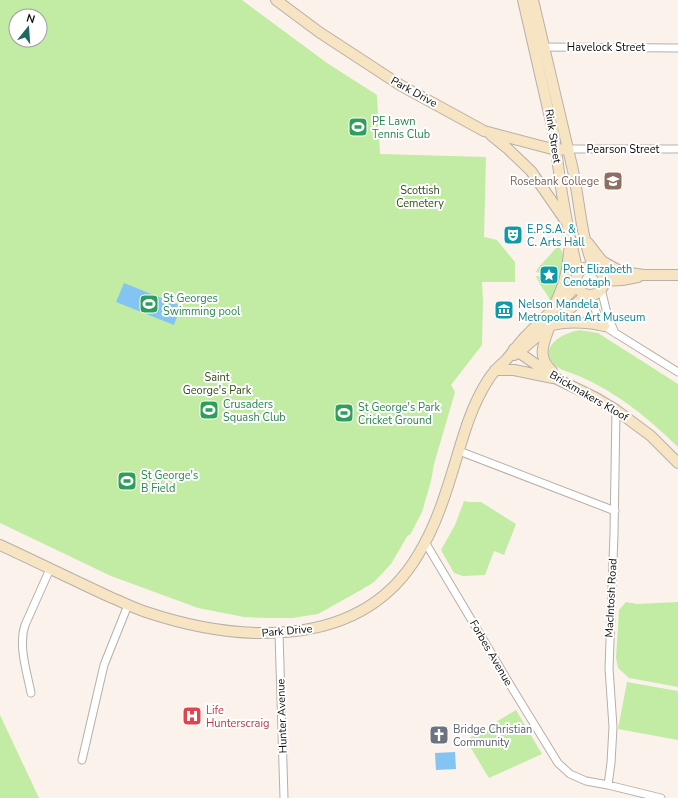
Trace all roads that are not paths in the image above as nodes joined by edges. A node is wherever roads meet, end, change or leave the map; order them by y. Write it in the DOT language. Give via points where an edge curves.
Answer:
graph roads {
  1 [pos="276,0"];
  2 [pos="523,0"];
  3 [pos="533,0"];
  4 [pos="539,47"];
  5 [pos="678,48"];
  6 [pos="484,131"];
  7 [pos="567,149"];
  8 [pos="678,149"];
  9 [pos="556,150"];
  10 [pos="566,222"];
  11 [pos="569,233"];
  12 [pos="584,237"];
  13 [pos="596,269"];
  14 [pos="622,272"];
  15 [pos="578,273"];
  16 [pos="678,275"];
  17 [pos="644,276"];
  18 [pos="603,285"];
  19 [pos="576,286"];
  20 [pos="588,295"];
  21 [pos="551,313"];
  22 [pos="551,326"];
  23 [pos="604,326"];
  24 [pos="616,334"];
  25 [pos="517,351"];
  26 [pos="495,370"];
  27 [pos="678,372"];
  28 [pos="557,379"];
  29 [pos="571,386"];
  30 [pos="616,410"];
  31 [pos="459,450"];
  32 [pos="678,463"];
  33 [pos="615,511"];
  34 [pos="425,542"];
  35 [pos="0,545"];
  36 [pos="50,569"];
  37 [pos="128,605"];
  38 [pos="279,633"];
  39 [pos="31,693"];
  40 [pos="82,760"];
  41 [pos="608,785"];
  42 [pos="284,798"];
  43 [pos="661,798"];
  1 -- 6 [label="street, Park Drive" via="400,86"];
  2 -- 4 [label="street, Rink Street"];
  3 -- 4 [label="street, Rink Street"];
  4 -- 5 [label="street, Havelock Street"];
  4 -- 7 [label="street, Rink Street"];
  4 -- 9 [label="street, Rink Street"];
  6 -- 9 [label="street, Park Drive"];
  6 -- 10 [label="street" via="508,148 527,167"];
  7 -- 8 [label="street, Pearson Street"];
  7 -- 9 [label="street, Park Drive"];
  7 -- 12 [label="street, Rink Street"];
  9 -- 10 [label="street, Rink Street"];
  10 -- 11 [label="street, Rink Street"];
  11 -- 15 [label="street, Rink Street"];
  11 -- 21 [label="street" via="566,279"];
  12 -- 13 [label="street, Rink Street" via="588,254"];
  12 -- 14 [label="street" via="602,261"];
  13 -- 14 [label="street"];
  13 -- 15 [label="street" via="585,268"];
  13 -- 18 [label="street" via="602,274"];
  14 -- 17 [label="street"];
  15 -- 19 [label="street"];
  16 -- 17 [label="street"];
  17 -- 18 [label="street"];
  18 -- 20 [label="street" via="598,293"];
  18 -- 24 [label="street" via="608,317"];
  19 -- 20 [label="street" via="580,292"];
  19 -- 21 [label="street, Park Drive"];
  20 -- 22 [label="street, Park Drive"];
  20 -- 23 [label="street"];
  21 -- 25 [label="street, Park Drive" via="530,332"];
  22 -- 23 [label="street" via="588,322"];
  22 -- 25 [label="street, Park Drive"];
  22 -- 29 [label="street" via="542,351 543,359 552,371"];
  23 -- 24 [label="street"];
  24 -- 27 [label="street"];
  25 -- 26 [label="street, Park Drive"];
  25 -- 28 [label="street, Brickmakers Kloof"];
  26 -- 28 [label="street" via="514,370"];
  26 -- 31 [label="street, Park Drive" via="478,398"];
  28 -- 29 [label="street, Brickmakers Kloof"];
  29 -- 30 [label="street, Brickmakers Kloof"];
  30 -- 32 [label="street, Brickmakers Kloof" via="652,436"];
  30 -- 33 [label="street, MacIntosh Road"];
  31 -- 33 [label="street"];
  31 -- 34 [label="street, Park Drive" via="441,508"];
  33 -- 41 [label="street, MacIntosh Road" via="609,668 613,727"];
  34 -- 38 [label="street, Park Drive" via="408,571 392,589 373,603 347,618 321,627"];
  34 -- 41 [label="street, Forbes Avenue" via="558,763 570,774 586,782"];
  35 -- 36 [label="street, Park Drive"];
  36 -- 37 [label="street, Park Drive"];
  36 -- 39 [label="street" via="22,635"];
  37 -- 38 [label="street, Park Drive" via="144,612 217,630"];
  37 -- 40 [label="street" via="104,665"];
  38 -- 42 [label="street, Hunter Avenue"];
  41 -- 43 [label="street, Forbes Avenue"];
}
